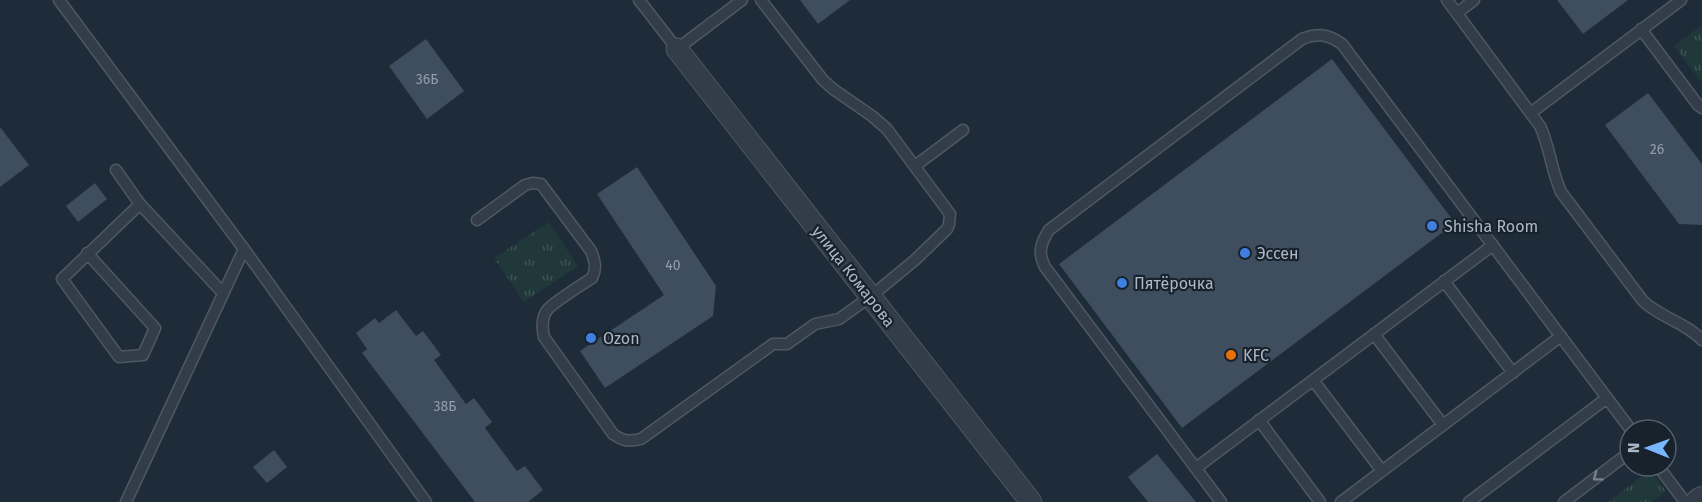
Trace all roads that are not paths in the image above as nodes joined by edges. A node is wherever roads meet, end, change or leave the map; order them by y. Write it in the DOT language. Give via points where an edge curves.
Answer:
graph roads {
  1 [pos="59,0"];
  2 [pos="639,0"];
  3 [pos="742,0"];
  4 [pos="761,0"];
  5 [pos="1448,0"];
  6 [pos="1474,0"];
  7 [pos="1681,0"];
  8 [pos="1457,13"];
  9 [pos="1641,30"];
  10 [pos="677,49"];
  11 [pos="1702,108"];
  12 [pos="1532,112"];
  13 [pos="963,130"];
  14 [pos="915,166"];
  15 [pos="116,170"];
  16 [pos="140,204"];
  17 [pos="477,220"];
  18 [pos="1493,245"];
  19 [pos="244,249"];
  20 [pos="87,253"];
  21 [pos="1444,281"];
  22 [pos="223,293"];
  23 [pos="870,297"];
  24 [pos="1374,334"];
  25 [pos="1561,336"];
  26 [pos="1702,340"];
  27 [pos="1513,373"];
  28 [pos="1313,380"];
  29 [pos="1607,398"];
  30 [pos="1622,418"];
  31 [pos="1259,420"];
  32 [pos="1443,425"];
  33 [pos="1618,461"];
  34 [pos="1196,468"];
  35 [pos="1382,471"];
  36 [pos="1667,478"];
  37 [pos="126,502"];
  38 [pos="426,502"];
  39 [pos="1031,502"];
  40 [pos="1221,502"];
  41 [pos="1320,502"];
  42 [pos="1341,502"];
  43 [pos="1469,502"];
  44 [pos="1564,502"];
  45 [pos="1685,502"];
  1 -- 19 [label="lane"];
  2 -- 10 [label="lane"];
  3 -- 10 [label="lane"];
  4 -- 14 [label="lane" via="823,80 882,124"];
  5 -- 8 [label="lane"];
  6 -- 8 [label="lane"];
  7 -- 9 [label="lane"];
  8 -- 12 [label="lane"];
  9 -- 11 [label="lane"];
  9 -- 12 [label="lane"];
  10 -- 23 [label="street, улица Комарова"];
  12 -- 26 [label="lane" via="1548,145 1557,184 1574,210 1643,301"];
  13 -- 14 [label="lane"];
  14 -- 23 [label="lane" via="948,209 949,224 915,260"];
  15 -- 16 [label="lane"];
  16 -- 20 [label="lane"];
  16 -- 22 [label="lane"];
  17 -- 23 [label="lane" via="525,185 541,184 591,251 595,261 592,278 548,310 542,329 613,434 629,442 641,439 773,345 787,344 815,324 839,319"];
  18 -- 21 [label="lane"];
  18 -- 25 [label="lane"];
  18 -- 34 [label="lane" via="1342,44 1323,34 1302,39 1048,230 1042,241 1041,259 1045,267"];
  19 -- 22 [label="lane"];
  19 -- 38 [label="lane"];
  20 -- 20 [label="lane" via="154,328 143,355 119,357 62,279"];
  21 -- 24 [label="lane"];
  21 -- 27 [label="lane"];
  22 -- 37 [label="lane"];
  23 -- 39 [label="street, улица Комарова"];
  24 -- 28 [label="lane"];
  24 -- 32 [label="lane"];
  25 -- 27 [label="lane"];
  25 -- 29 [label="lane"];
  27 -- 32 [label="lane"];
  28 -- 31 [label="lane"];
  28 -- 35 [label="lane"];
  29 -- 30 [label="lane"];
  29 -- 43 [label="lane"];
  31 -- 34 [label="lane"];
  31 -- 41 [label="lane"];
  32 -- 35 [label="lane"];
  33 -- 44 [label="lane, one-way"];
  34 -- 40 [label="lane"];
  35 -- 42 [label="lane"];
  36 -- 45 [label="lane"];
}
